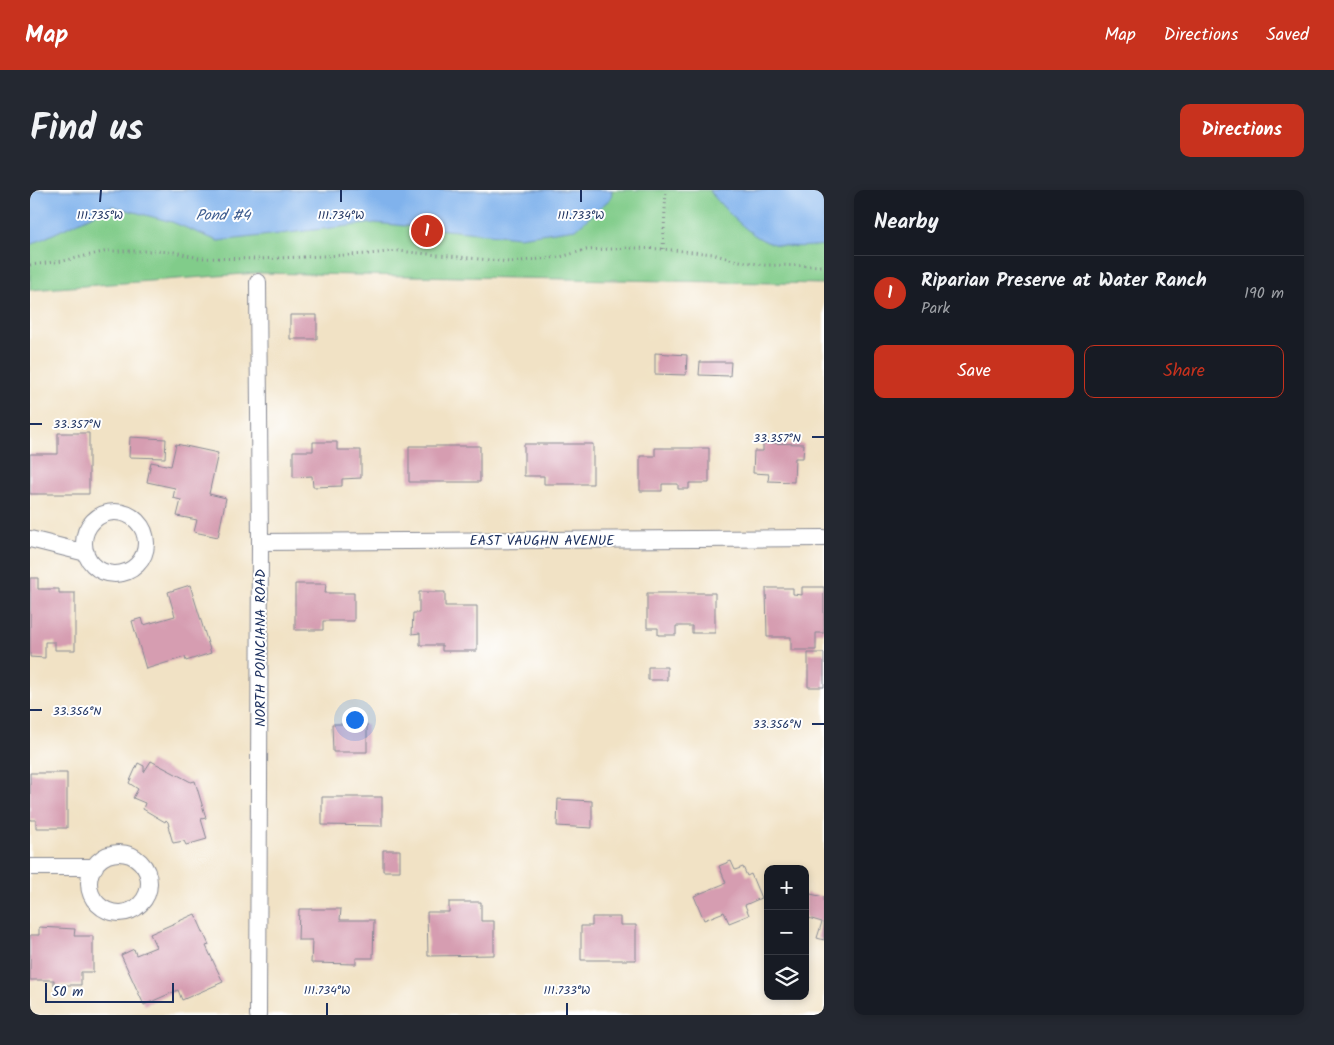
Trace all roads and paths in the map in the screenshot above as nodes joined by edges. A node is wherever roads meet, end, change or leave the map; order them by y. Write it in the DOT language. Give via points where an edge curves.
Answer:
graph roads {
  1 [pos="666,190"];
  2 [pos="663,249"];
  3 [pos="30,265"];
  4 [pos="824,266"];
  5 [pos="258,282"];
  6 [pos="824,538"];
  7 [pos="30,539"];
  8 [pos="260,542"];
  9 [pos="86,553"];
  10 [pos="30,867"];
  11 [pos="95,867"];
  12 [pos="258,1015"];
  1 -- 2 [label="path"];
  2 -- 3 [label="path" via="586,250 560,257 510,262 398,252 257,259 199,258 174,252 108,251"];
  2 -- 4 [label="path" via="713,254 764,265"];
  5 -- 8 [label="street, NORTH POINCIANA ROAD"];
  6 -- 8 [label="street, EAST VAUGHN AVENUE"];
  7 -- 9 [label="street"];
  8 -- 12 [label="street, NORTH POINCIANA ROAD"];
  10 -- 11 [label="street"];
}
